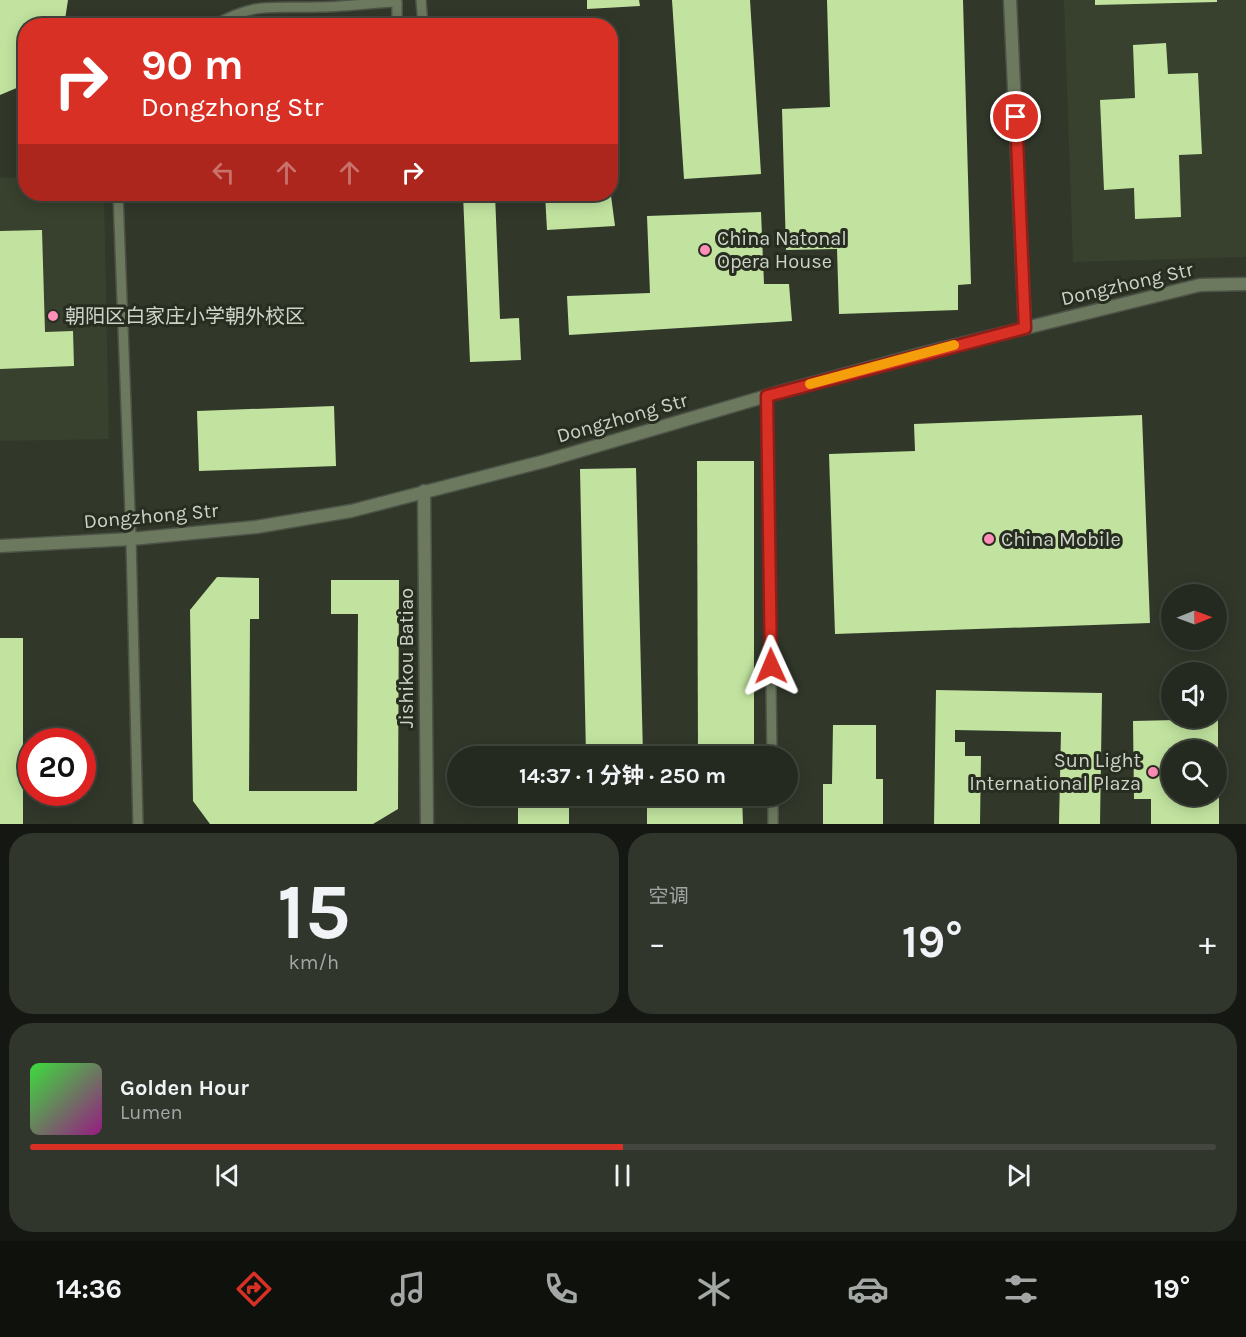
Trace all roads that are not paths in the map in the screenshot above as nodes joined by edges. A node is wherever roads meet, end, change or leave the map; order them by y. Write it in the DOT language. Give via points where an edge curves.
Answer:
graph roads {
  1 [pos="422,0"];
  2 [pos="1010,0"];
  3 [pos="397,1"];
  4 [pos="317,4"];
  5 [pos="226,18"];
  6 [pos="397,18"];
  7 [pos="423,18"];
  8 [pos="118,201"];
  9 [pos="1246,284"];
  10 [pos="1025,328"];
  11 [pos="767,396"];
  12 [pos="424,491"];
  13 [pos="131,539"];
  14 [pos="0,546"];
  15 [pos="772,746"];
  16 [pos="773,806"];
  17 [pos="138,824"];
  18 [pos="427,824"];
  19 [pos="773,824"];
  1 -- 7 [label="lane"];
  2 -- 10 [label="street"];
  3 -- 4 [label="lane"];
  3 -- 6 [label="lane"];
  4 -- 5 [label="lane" via="267,6"];
  8 -- 13 [label="lane"];
  9 -- 10 [label="street, Dongzhong Str" via="1200,285"];
  10 -- 11 [label="street, Dongzhong Str"];
  11 -- 12 [label="street, Dongzhong Str" via="545,461"];
  11 -- 15 [label="lane"];
  12 -- 13 [label="street, Dongzhong Str" via="351,511 256,527"];
  12 -- 18 [label="street, Jishikou Batiao"];
  13 -- 14 [label="street, Dongzhong Str"];
  13 -- 17 [label="lane"];
  16 -- 19 [label="lane"];
}
